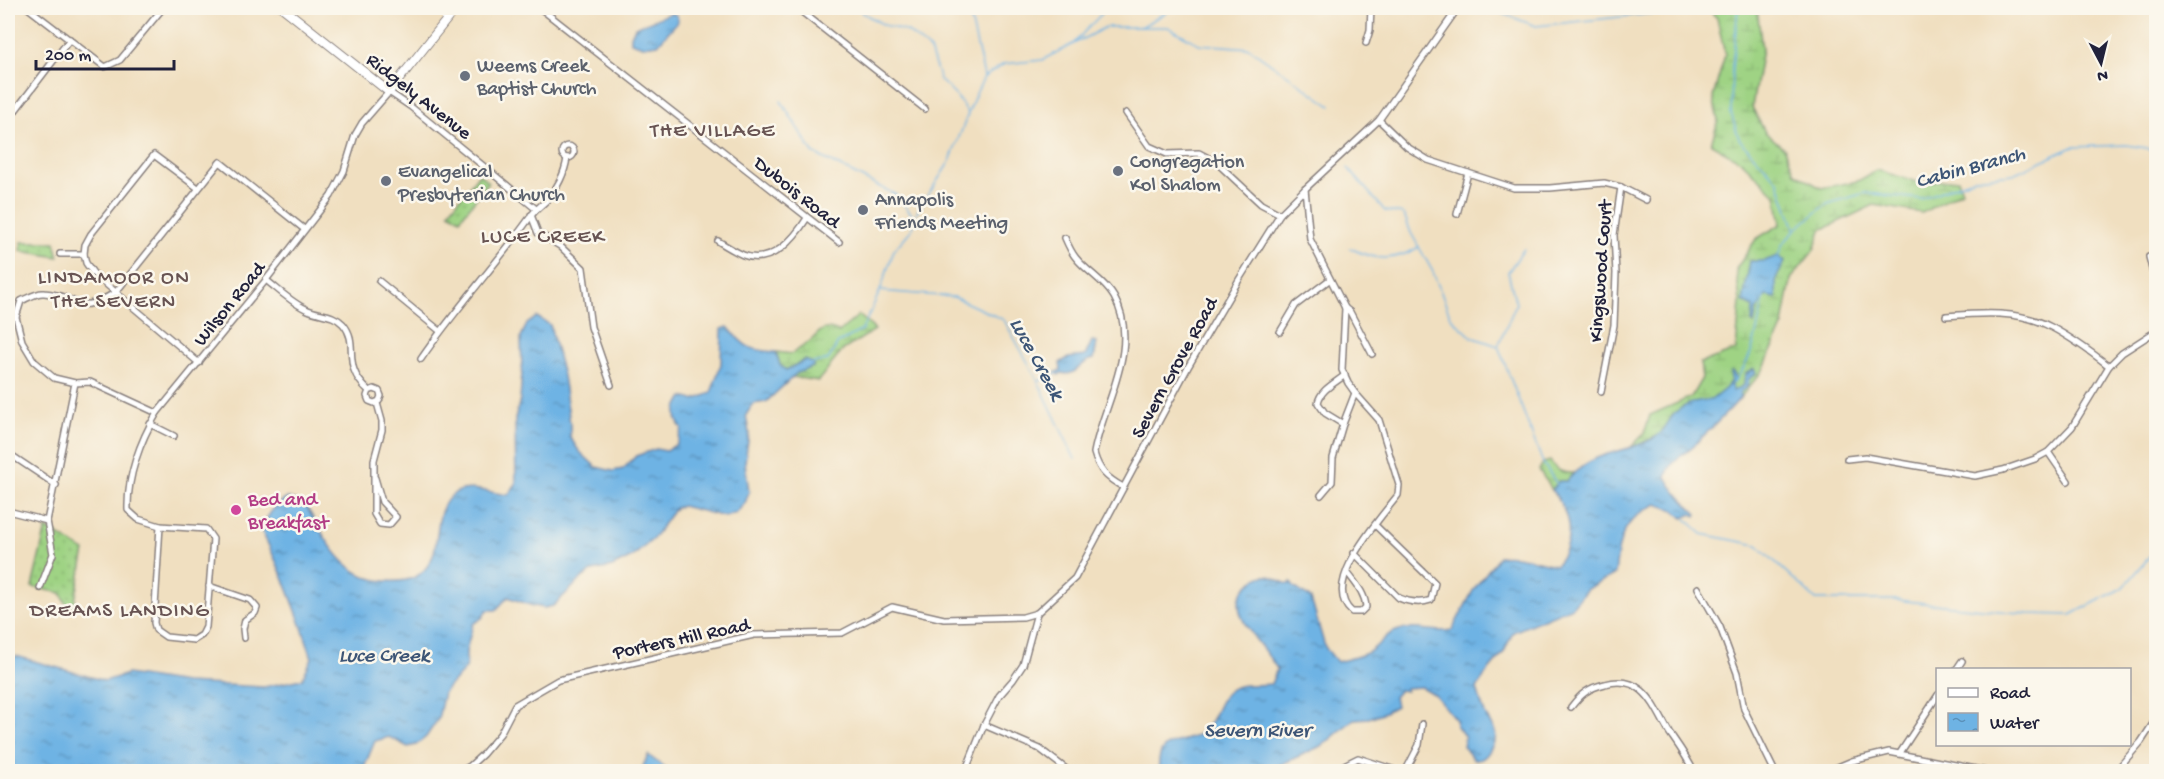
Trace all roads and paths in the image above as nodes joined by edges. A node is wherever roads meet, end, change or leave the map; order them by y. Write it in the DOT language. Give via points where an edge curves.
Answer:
graph roads {
  1 [pos="28,8"];
  2 [pos="162,8"];
  3 [pos="283,8"];
  4 [pos="456,8"];
  5 [pos="540,8"];
  6 [pos="797,8"];
  7 [pos="1371,8"];
  8 [pos="1458,8"];
  9 [pos="70,39"];
  10 [pos="1366,43"];
  11 [pos="389,92"];
  12 [pos="925,109"];
  13 [pos="1126,113"];
  14 [pos="8,120"];
  15 [pos="1379,120"];
  16 [pos="567,158"];
  17 [pos="1468,173"];
  18 [pos="1621,187"];
  19 [pos="198,188"];
  20 [pos="1305,189"];
  21 [pos="1646,200"];
  22 [pos="536,209"];
  23 [pos="1281,214"];
  24 [pos="1457,214"];
  25 [pos="531,215"];
  26 [pos="807,218"];
  27 [pos="523,228"];
  28 [pos="304,229"];
  29 [pos="538,233"];
  30 [pos="1065,238"];
  31 [pos="717,241"];
  32 [pos="839,242"];
  33 [pos="60,254"];
  34 [pos="84,254"];
  35 [pos="2149,257"];
  36 [pos="266,280"];
  37 [pos="1329,280"];
  38 [pos="379,281"];
  39 [pos="2157,285"];
  40 [pos="116,292"];
  41 [pos="1344,308"];
  42 [pos="1946,316"];
  43 [pos="440,331"];
  44 [pos="2157,331"];
  45 [pos="1280,332"];
  46 [pos="1372,354"];
  47 [pos="421,359"];
  48 [pos="199,363"];
  49 [pos="2109,366"];
  50 [pos="1345,375"];
  51 [pos="75,383"];
  52 [pos="611,385"];
  53 [pos="369,391"];
  54 [pos="1601,392"];
  55 [pos="1355,393"];
  56 [pos="376,403"];
  57 [pos="157,413"];
  58 [pos="150,424"];
  59 [pos="1343,424"];
  60 [pos="174,436"];
  61 [pos="2049,452"];
  62 [pos="8,453"];
  63 [pos="1848,459"];
  64 [pos="375,478"];
  65 [pos="2068,481"];
  66 [pos="56,485"];
  67 [pos="1123,487"];
  68 [pos="1321,495"];
  69 [pos="8,512"];
  70 [pos="47,521"];
  71 [pos="1375,525"];
  72 [pos="160,526"];
  73 [pos="1354,553"];
  74 [pos="1347,572"];
  75 [pos="209,586"];
  76 [pos="40,588"];
  77 [pos="1698,588"];
  78 [pos="1037,613"];
  79 [pos="244,638"];
  80 [pos="1962,660"];
  81 [pos="1957,668"];
  82 [pos="1936,698"];
  83 [pos="1571,707"];
  84 [pos="2157,719"];
  85 [pos="1422,724"];
  86 [pos="984,725"];
  87 [pos="1900,753"];
  88 [pos="470,769"];
  89 [pos="459,771"];
  90 [pos="965,771"];
  91 [pos="1070,771"];
  92 [pos="1339,771"];
  93 [pos="1403,771"];
  94 [pos="1694,771"];
  95 [pos="1775,771"];
  96 [pos="1826,771"];
  97 [pos="1991,771"];
  98 [pos="2115,771"];
  1 -- 9 [label="street"];
  2 -- 9 [label="street" via="111,66 105,67"];
  3 -- 11 [label="main road, Ridgely Avenue"];
  4 -- 11 [label="main road"];
  5 -- 26 [label="street, Dubois Road"];
  6 -- 12 [label="street"];
  7 -- 10 [label="street"];
  8 -- 15 [label="street, Severn Grove Road"];
  9 -- 14 [label="street"];
  11 -- 22 [label="street, Ridgely Avenue"];
  11 -- 28 [label="street, Wilson Road" via="362,123 336,188"];
  13 -- 23 [label="street" via="1149,146 1167,154 1199,153 1216,162 1261,204"];
  15 -- 17 [label="street" via="1407,147 1428,160"];
  15 -- 20 [label="street, Severn Grove Road"];
  16 -- 22 [label="street" via="558,185"];
  17 -- 18 [label="street" via="1514,188 1604,183"];
  17 -- 24 [label="street"];
  18 -- 21 [label="street"];
  18 -- 54 [label="street, Kingswood Court" via="1614,236 1614,326"];
  19 -- 28 [label="street" via="220,162"];
  19 -- 34 [label="street" via="154,155 91,234"];
  19 -- 40 [label="street"];
  20 -- 23 [label="street, Severn Grove Road"];
  20 -- 37 [label="street" via="1310,240"];
  22 -- 25 [label="street"];
  23 -- 67 [label="street, Severn Grove Road" via="1197,352"];
  25 -- 27 [label="street"];
  25 -- 29 [label="street"];
  26 -- 31 [label="street" via="789,243 768,255 745,256"];
  26 -- 32 [label="street, Dubois Road"];
  27 -- 29 [label="street"];
  27 -- 43 [label="street"];
  28 -- 36 [label="street, Wilson Road"];
  29 -- 52 [label="street" via="560,246 583,268 591,327"];
  30 -- 67 [label="street" via="1074,256 1114,297 1122,317 1124,350 1095,453 1102,474"];
  33 -- 34 [label="street"];
  34 -- 40 [label="street" via="93,273"];
  35 -- 39 [label="street"];
  36 -- 48 [label="street, Wilson Road"];
  36 -- 53 [label="street" via="309,311 342,322 349,333 353,371"];
  37 -- 41 [label="street"];
  37 -- 45 [label="street" via="1296,305"];
  38 -- 43 [label="street"];
  40 -- 48 [label="street"];
  40 -- 51 [label="street" via="96,304 83,305 41,292 21,301 16,317 22,341 34,362 54,378"];
  41 -- 46 [label="street" via="1350,312"];
  41 -- 50 [label="street"];
  42 -- 49 [label="street" via="1997,314 2030,320 2071,338"];
  43 -- 47 [label="street"];
  44 -- 49 [label="street"];
  48 -- 57 [label="street, Wilson Road"];
  49 -- 61 [label="street" via="2078,418"];
  50 -- 55 [label="street"];
  50 -- 59 [label="street" via="1319,397 1318,403 1325,413"];
  51 -- 57 [label="street" via="90,382"];
  51 -- 66 [label="street"];
  53 -- 56 [label="street" via="367,398"];
  53 -- 56 [label="street" via="380,391 381,399"];
  55 -- 59 [label="street"];
  55 -- 71 [label="street" via="1379,420 1399,485 1398,495"];
  56 -- 64 [label="street" via="382,430 374,460"];
  57 -- 58 [label="street, Wilson Road"];
  58 -- 60 [label="street"];
  58 -- 72 [label="street, Wilson Road" via="128,495 128,510 138,519"];
  59 -- 68 [label="street" via="1333,458 1332,482"];
  61 -- 63 [label="street" via="1975,476 1865,457"];
  61 -- 65 [label="street"];
  62 -- 66 [label="street"];
  64 -- 64 [label="street" via="375,519 389,525 396,517 382,502"];
  66 -- 70 [label="street"];
  67 -- 78 [label="street, Severn Grove Road" via="1075,578"];
  69 -- 70 [label="street"];
  70 -- 76 [label="street" via="53,554"];
  71 -- 73 [label="street"];
  71 -- 73 [label="street" via="1435,583 1431,600 1399,598"];
  72 -- 75 [label="street" via="206,529 211,534"];
  72 -- 75 [label="street" via="156,630 166,637 194,640 202,635"];
  73 -- 74 [label="street"];
  74 -- 74 [label="street" via="1342,585 1343,600 1352,612 1361,612 1366,603"];
  75 -- 79 [label="street" via="250,600 256,608 255,614 245,620"];
  77 -- 95 [label="street" via="1720,627 1737,672 1744,709"];
  78 -- 86 [label="street" via="1023,664"];
  78 -- 88 [label="street, Porters Hill Road" via="1023,617 944,619 892,607 842,633 754,635 558,680 515,705 500,734"];
  80 -- 81 [label="street"];
  82 -- 87 [label="street"];
  83 -- 94 [label="street" via="1589,688 1628,682 1655,705"];
  84 -- 98 [label="street"];
  85 -- 93 [label="street" via="1419,745"];
  86 -- 90 [label="street"];
  86 -- 91 [label="street" via="1041,749"];
  87 -- 96 [label="street" via="1876,753"];
  87 -- 97 [label="street"];
  88 -- 89 [label="street, Porters Hill Road"];
  92 -- 93 [label="street" via="1358,758"];
}
